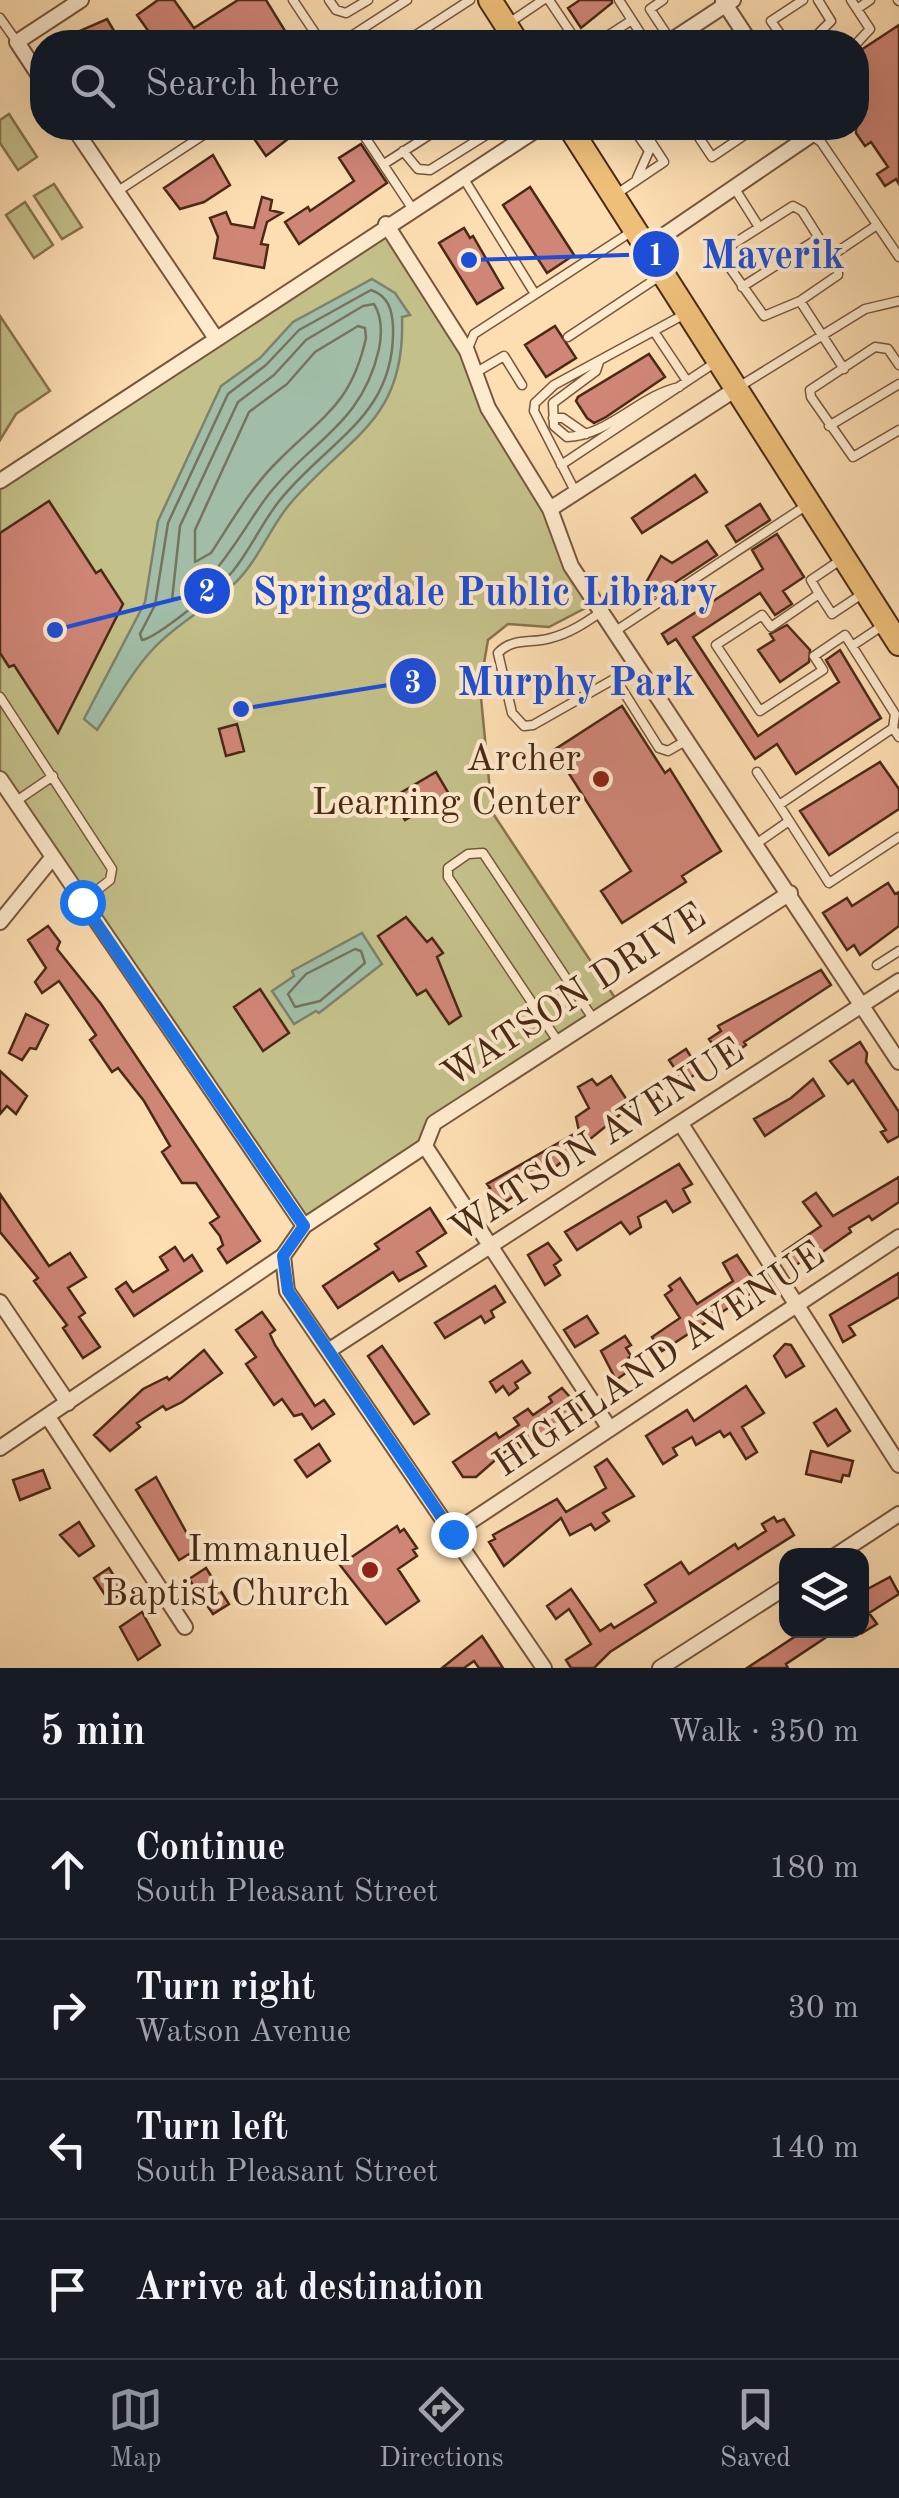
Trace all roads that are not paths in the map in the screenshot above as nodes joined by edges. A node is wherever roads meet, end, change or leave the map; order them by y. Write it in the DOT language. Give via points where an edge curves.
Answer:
graph roads {
  1 [pos="81,0"];
  2 [pos="293,0"];
  3 [pos="329,0"];
  4 [pos="368,0"];
  5 [pos="407,0"];
  6 [pos="470,0"];
  7 [pos="490,0"];
  8 [pos="546,0"];
  9 [pos="619,0"];
  10 [pos="663,0"];
  11 [pos="803,0"];
  12 [pos="818,0"];
  13 [pos="850,0"];
  14 [pos="870,0"];
  15 [pos="727,2"];
  16 [pos="857,9"];
  17 [pos="0,18"];
  18 [pos="632,20"];
  19 [pos="35,30"];
  20 [pos="313,30"];
  21 [pos="361,30"];
  22 [pos="424,30"];
  23 [pos="507,30"];
  24 [pos="519,30"];
  25 [pos="568,30"];
  26 [pos="617,30"];
  27 [pos="638,30"];
  28 [pos="663,30"];
  29 [pos="687,30"];
  30 [pos="743,30"];
  31 [pos="778,30"];
  32 [pos="822,30"];
  33 [pos="869,30"];
  34 [pos="30,33"];
  35 [pos="17,42"];
  36 [pos="30,62"];
  37 [pos="82,140"];
  38 [pos="196,140"];
  39 [pos="368,140"];
  40 [pos="421,140"];
  41 [pos="478,140"];
  42 [pos="520,140"];
  43 [pos="578,140"];
  44 [pos="642,140"];
  45 [pos="650,140"];
  46 [pos="701,140"];
  47 [pos="737,140"];
  48 [pos="796,140"];
  49 [pos="819,140"];
  50 [pos="404,151"];
  51 [pos="384,164"];
  52 [pos="462,176"];
  53 [pos="635,182"];
  54 [pos="734,188"];
  55 [pos="117,192"];
  56 [pos="614,196"];
  57 [pos="412,208"];
  58 [pos="386,224"];
  59 [pos="877,225"];
  60 [pos="759,227"];
  61 [pos="641,238"];
  62 [pos="819,238"];
  63 [pos="831,256"];
  64 [pos="899,257"];
  65 [pos="663,274"];
  66 [pos="742,287"];
  67 [pos="535,294"];
  68 [pos="899,301"];
  69 [pos="800,302"];
  70 [pos="688,312"];
  71 [pos="655,333"];
  72 [pos="822,334"];
  73 [pos="568,336"];
  74 [pos="215,338"];
  75 [pos="466,351"];
  76 [pos="718,360"];
  77 [pos="599,362"];
  78 [pos="898,362"];
  79 [pos="844,369"];
  80 [pos="475,373"];
  81 [pos="683,384"];
  82 [pos="899,384"];
  83 [pos="522,386"];
  84 [pos="736,388"];
  85 [pos="553,418"];
  86 [pos="829,426"];
  87 [pos="899,430"];
  88 [pos="586,434"];
  89 [pos="562,465"];
  90 [pos="0,481"];
  91 [pos="576,492"];
  92 [pos="810,504"];
  93 [pos="550,509"];
  94 [pos="844,558"];
  95 [pos="866,591"];
  96 [pos="819,594"];
  97 [pos="601,612"];
  98 [pos="832,614"];
  99 [pos="892,619"];
  100 [pos="614,632"];
  101 [pos="845,635"];
  102 [pos="899,644"];
  103 [pos="852,646"];
  104 [pos="637,666"];
  105 [pos="616,678"];
  106 [pos="0,697"];
  107 [pos="897,713"];
  108 [pos="893,728"];
  109 [pos="899,738"];
  110 [pos="687,740"];
  111 [pos="757,772"];
  112 [pos="53,776"];
  113 [pos="0,780"];
  114 [pos="15,802"];
  115 [pos="779,805"];
  116 [pos="790,821"];
  117 [pos="899,837"];
  118 [pos="756,844"];
  119 [pos="52,858"];
  120 [pos="790,893"];
  121 [pos="82,902"];
  122 [pos="0,922"];
  123 [pos="899,951"];
  124 [pos="877,965"];
  125 [pos="899,981"];
  126 [pos="862,1005"];
  127 [pos="594,1020"];
  128 [pos="558,1043"];
  129 [pos="899,1062"];
  130 [pos="681,1124"];
  131 [pos="425,1146"];
  132 [pos="304,1226"];
  133 [pos="899,1237"];
  134 [pos="492,1246"];
  135 [pos="283,1256"];
  136 [pos="0,1302"];
  137 [pos="796,1305"];
  138 [pos="328,1351"];
  139 [pos="68,1404"];
  140 [pos="48,1417"];
  141 [pos="610,1428"];
  142 [pos="0,1448"];
  143 [pos="899,1465"];
  144 [pos="899,1514"];
  145 [pos="453,1534"];
  146 [pos="847,1548"];
  147 [pos="779,1591"];
  148 [pos="185,1627"];
  149 [pos="544,1668"];
  150 [pos="660,1668"];
  1 -- 19 [label="street"];
  2 -- 20 [label="lane"];
  3 -- 4 [label="lane" via="346,13"];
  5 -- 21 [label="lane"];
  6 -- 22 [label="lane"];
  7 -- 23 [label="main road"];
  8 -- 24 [label="lane"];
  8 -- 25 [label="lane"];
  9 -- 18 [label="lane"];
  10 -- 28 [label="lane" via="650,8"];
  11 -- 31 [label="lane" via="772,21"];
  12 -- 32 [label="lane" via="831,21"];
  13 -- 16 [label="lane"];
  14 -- 16 [label="lane"];
  15 -- 29 [label="street"];
  15 -- 30 [label="street"];
  16 -- 33 [label="lane"];
  17 -- 35 [label="lane"];
  18 -- 26 [label="lane"];
  18 -- 27 [label="lane"];
  34 -- 35 [label="street"];
  35 -- 36 [label="street"];
  37 -- 55 [label="street"];
  38 -- 55 [label="lane"];
  39 -- 51 [label="lane"];
  40 -- 50 [label="lane"];
  41 -- 50 [label="lane" via="430,170 418,169"];
  42 -- 52 [label="street"];
  43 -- 56 [label="main road"];
  44 -- 53 [label="lane" via="649,151"];
  45 -- 53 [label="lane" via="664,162"];
  46 -- 47 [label="lane" via="712,157"];
  48 -- 54 [label="street"];
  49 -- 59 [label="lane"];
  50 -- 51 [label="lane"];
  51 -- 57 [label="lane"];
  52 -- 57 [label="street"];
  52 -- 67 [label="lane"];
  53 -- 56 [label="lane"];
  54 -- 60 [label="lane"];
  54 -- 61 [label="street"];
  55 -- 74 [label="street"];
  56 -- 61 [label="main road"];
  57 -- 58 [label="street"];
  58 -- 74 [label="street"];
  58 -- 75 [label="street"];
  59 -- 63 [label="lane"];
  59 -- 64 [label="lane"];
  60 -- 62 [label="lane" via="793,206"];
  60 -- 66 [label="lane" via="724,250"];
  61 -- 65 [label="main road"];
  61 -- 67 [label="lane"];
  62 -- 63 [label="lane"];
  62 -- 66 [label="lane"];
  63 -- 69 [label="lane" via="838,274"];
  65 -- 70 [label="main road"];
  65 -- 73 [label="lane"];
  66 -- 69 [label="lane" via="764,316"];
  67 -- 75 [label="lane" via="474,334"];
  68 -- 72 [label="lane" via="865,309"];
  69 -- 72 [label="lane"];
  70 -- 71 [label="lane"];
  70 -- 76 [label="main road"];
  71 -- 77 [label="lane"];
  71 -- 81 [label="lane"];
  72 -- 79 [label="lane"];
  72 -- 84 [label="lane"];
  74 -- 90 [label="street"];
  75 -- 80 [label="street"];
  76 -- 81 [label="lane"];
  76 -- 84 [label="main road"];
  77 -- 85 [label="lane" via="596,371 558,396"];
  77 -- 89 [label="lane" via="535,404"];
  78 -- 79 [label="lane" via="882,346"];
  79 -- 86 [label="lane" via="810,390"];
  80 -- 83 [label="lane" via="504,356"];
  80 -- 93 [label="street" via="488,408"];
  81 -- 88 [label="lane"];
  81 -- 89 [label="lane"];
  82 -- 86 [label="lane"];
  84 -- 91 [label="street"];
  84 -- 92 [label="main road"];
  85 -- 88 [label="lane"];
  85 -- 88 [label="lane" via="567,437"];
  86 -- 87 [label="lane" via="852,457"];
  89 -- 91 [label="lane"];
  91 -- 93 [label="street"];
  92 -- 94 [label="main road"];
  92 -- 100 [label="lane"];
  93 -- 97 [label="street" via="570,566"];
  94 -- 95 [label="main road"];
  94 -- 96 [label="lane" via="811,580"];
  95 -- 98 [label="lane"];
  95 -- 99 [label="main road"];
  96 -- 98 [label="lane"];
  96 -- 101 [label="lane" via="770,627 762,614 716,645 760,711 823,670 814,656"];
  97 -- 100 [label="street"];
  97 -- 105 [label="lane" via="562,635 504,646 498,662 512,713 524,726"];
  98 -- 101 [label="lane"];
  99 -- 102 [label="main road"];
  99 -- 103 [label="lane"];
  100 -- 104 [label="street"];
  101 -- 103 [label="lane"];
  103 -- 107 [label="lane"];
  104 -- 105 [label="lane"];
  104 -- 110 [label="street"];
  105 -- 110 [label="lane" via="659,748 668,751"];
  106 -- 112 [label="lane"];
  107 -- 108 [label="lane"];
  108 -- 109 [label="lane"];
  108 -- 115 [label="lane"];
  110 -- 118 [label="street"];
  111 -- 115 [label="lane"];
  112 -- 114 [label="lane"];
  112 -- 121 [label="lane" via="112,869 110,880"];
  113 -- 114 [label="street"];
  114 -- 119 [label="street"];
  115 -- 116 [label="lane"];
  116 -- 117 [label="lane" via="829,883"];
  116 -- 118 [label="lane"];
  118 -- 120 [label="street"];
  119 -- 121 [label="street"];
  119 -- 122 [label="street"];
  120 -- 126 [label="street"];
  120 -- 127 [label="street, WATSON DRIVE"];
  121 -- 132 [label="street"];
  123 -- 124 [label="lane"];
  125 -- 126 [label="street, WATSON AVENUE"];
  126 -- 129 [label="street"];
  126 -- 130 [label="street, WATSON AVENUE"];
  127 -- 128 [label="street, WATSON DRIVE"];
  127 -- 128 [label="lane" via="483,853 457,860 448,877"];
  128 -- 131 [label="street, WATSON DRIVE" via="434,1123"];
  130 -- 134 [label="street, WATSON AVENUE"];
  130 -- 137 [label="street"];
  131 -- 132 [label="street, WATSON DRIVE"];
  131 -- 134 [label="street"];
  132 -- 135 [label="street"];
  133 -- 137 [label="street, HIGHLAND AVENUE"];
  134 -- 138 [label="street, WATSON AVENUE"];
  134 -- 141 [label="street"];
  135 -- 138 [label="street" via="288,1291"];
  135 -- 139 [label="street"];
  136 -- 139 [label="street"];
  137 -- 141 [label="street, HIGHLAND AVENUE"];
  137 -- 143 [label="street"];
  138 -- 145 [label="street"];
  139 -- 140 [label="street"];
  140 -- 142 [label="street"];
  140 -- 148 [label="street"];
  141 -- 145 [label="street, HIGHLAND AVENUE"];
  144 -- 146 [label="street"];
  145 -- 149 [label="street"];
  147 -- 150 [label="street"];
}
